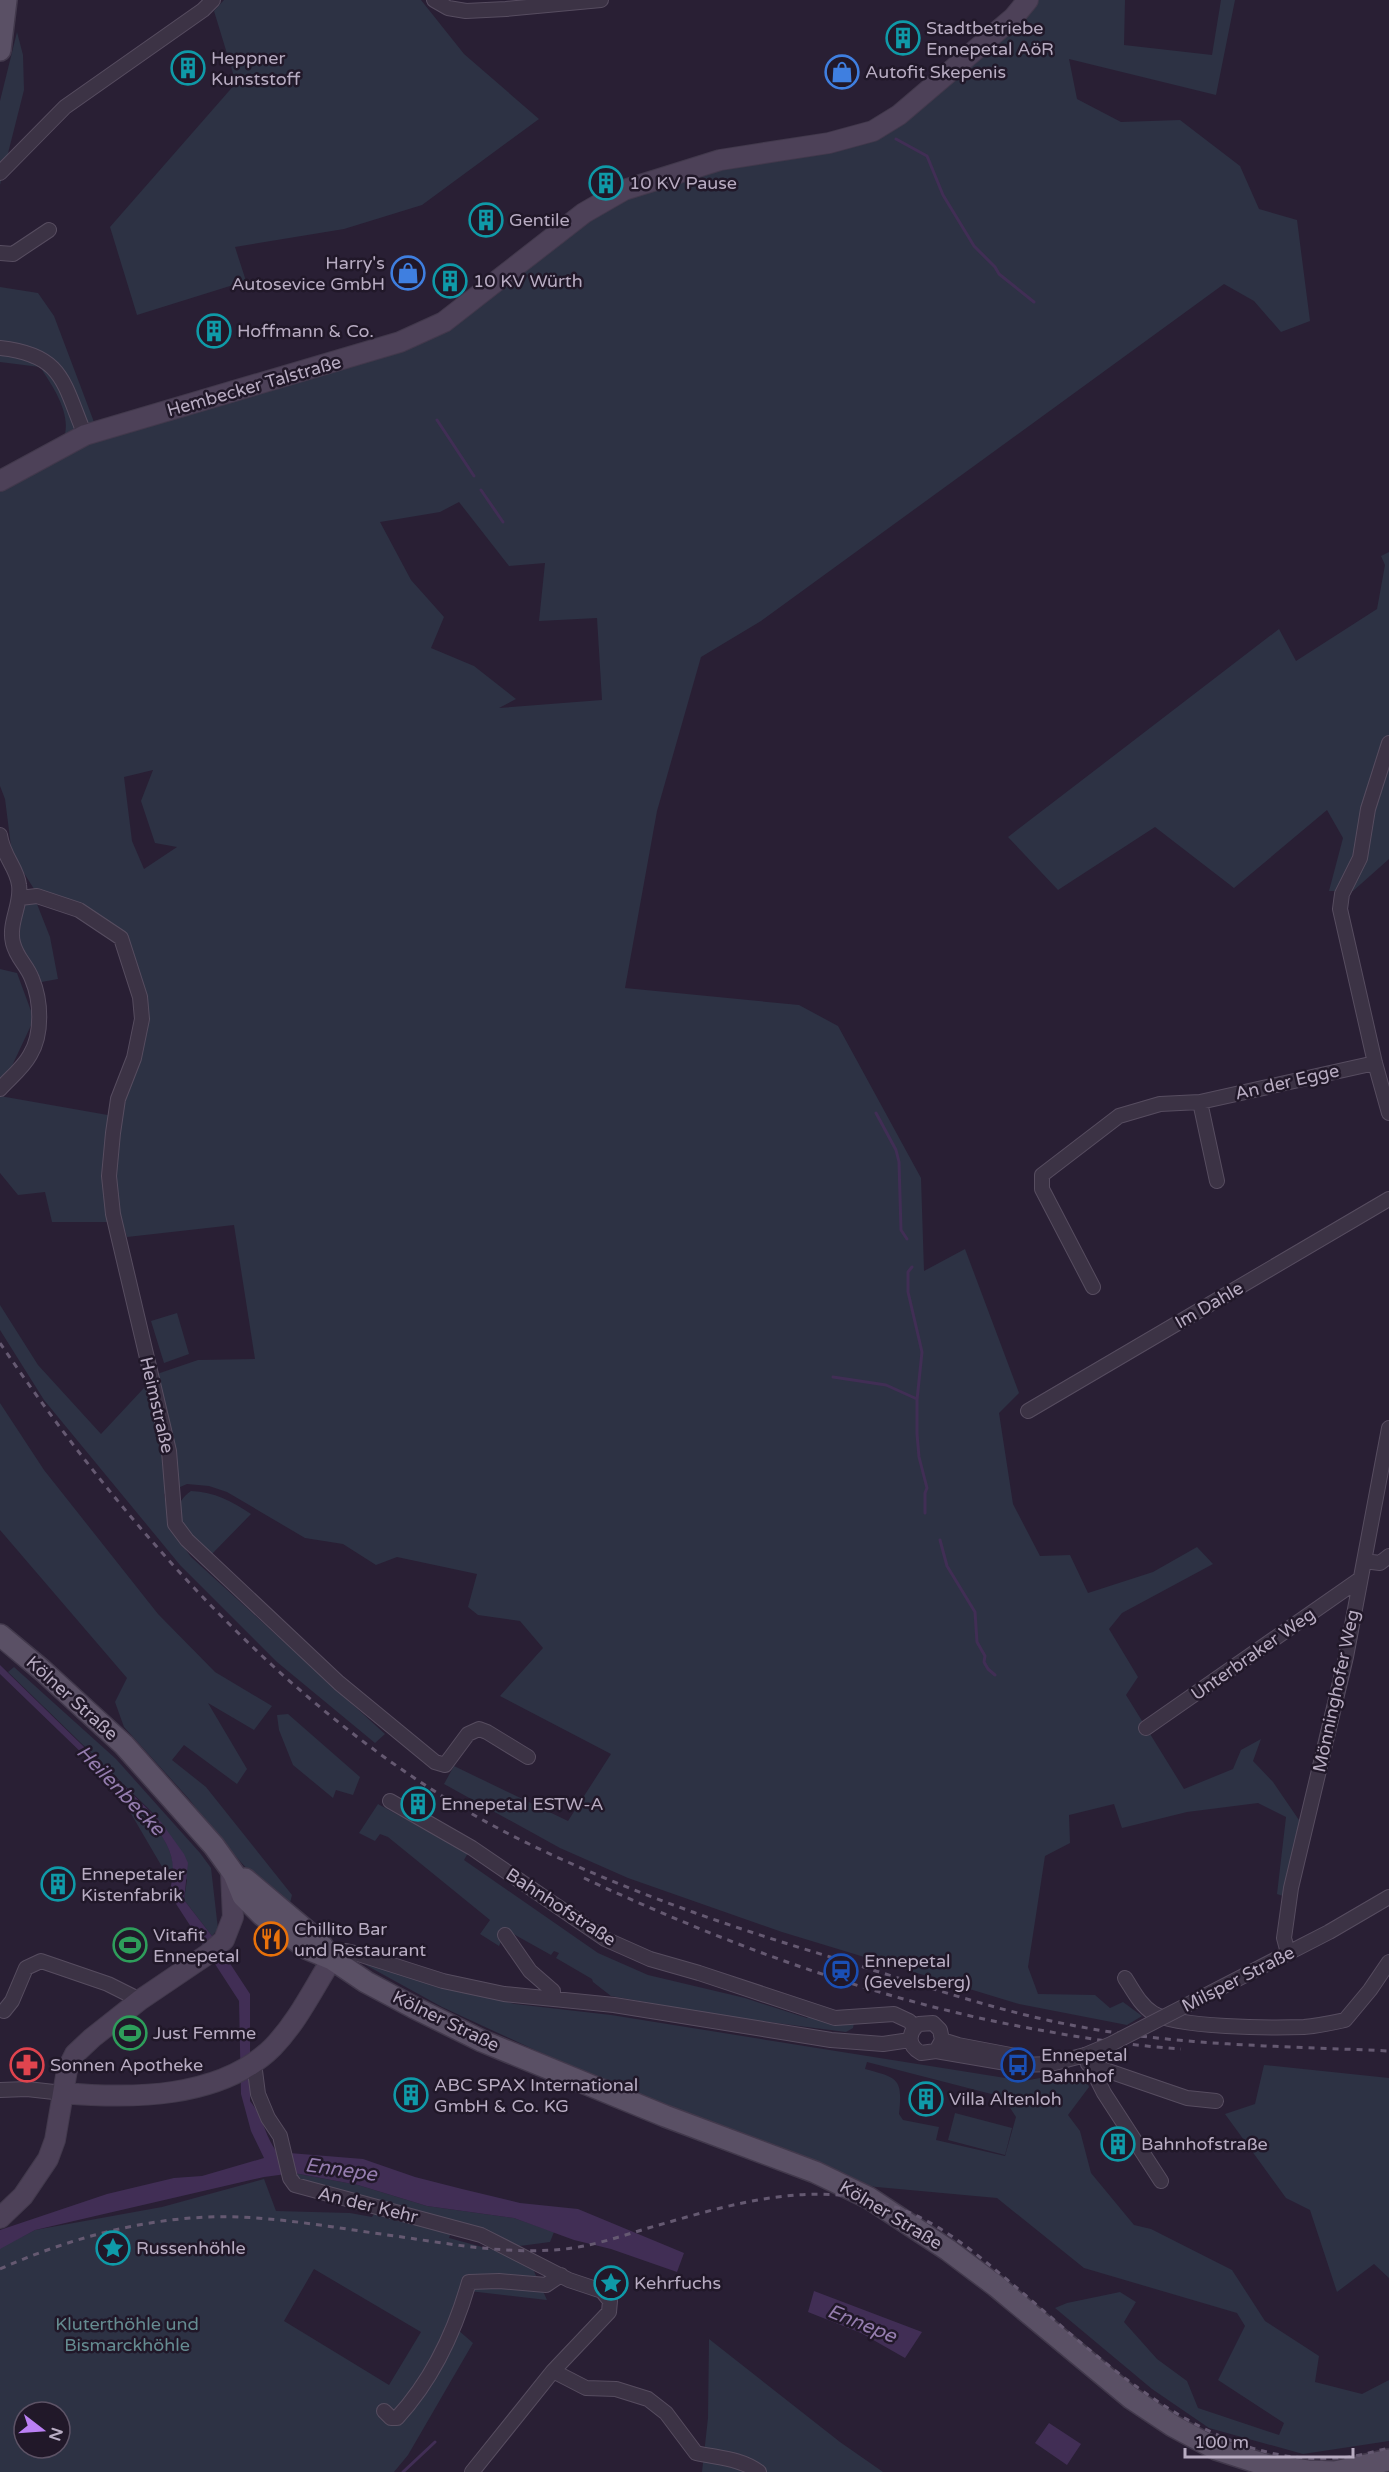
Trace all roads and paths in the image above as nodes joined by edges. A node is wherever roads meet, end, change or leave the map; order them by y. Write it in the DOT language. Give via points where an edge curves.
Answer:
graph roads {
  1 [pos="6,0"];
  2 [pos="434,0"];
  3 [pos="601,0"];
  4 [pos="1028,0"];
  5 [pos="204,3"];
  6 [pos="0,50"];
  7 [pos="0,173"];
  8 [pos="49,230"];
  9 [pos="0,253"];
  10 [pos="0,348"];
  11 [pos="85,435"];
  12 [pos="0,481"];
  13 [pos="1389,743"];
  14 [pos="0,835"];
  15 [pos="20,898"];
  16 [pos="1375,1063"];
  17 [pos="0,1089"];
  18 [pos="1200,1102"];
  19 [pos="1389,1113"];
  20 [pos="1217,1181"];
  21 [pos="1389,1199"];
  22 [pos="1093,1287"];
  23 [pos="1028,1411"];
  24 [pos="1389,1428"];
  25 [pos="1389,1556"];
  26 [pos="1364,1561"];
  27 [pos="1360,1579"];
  28 [pos="0,1635"];
  29 [pos="1146,1728"];
  30 [pos="528,1757"];
  31 [pos="390,1801"];
  32 [pos="232,1872"];
  33 [pos="251,1895"];
  34 [pos="1389,1897"];
  35 [pos="505,1935"];
  36 [pos="217,1946"];
  37 [pos="1288,1953"];
  38 [pos="332,1959"];
  39 [pos="1389,1962"];
  40 [pos="1125,1978"];
  41 [pos="553,1998"];
  42 [pos="140,2000"];
  43 [pos="4,2011"];
  44 [pos="913,2038"];
  45 [pos="939,2045"];
  46 [pos="1086,2059"];
  47 [pos="246,2067"];
  48 [pos="0,2090"];
  49 [pos="63,2093"];
  50 [pos="1216,2101"];
  51 [pos="1161,2181"];
  52 [pos="0,2218"];
  53 [pos="561,2275"];
  54 [pos="553,2371"];
  55 [pos="384,2410"];
  56 [pos="1389,2460"];
  57 [pos="472,2472"];
  58 [pos="759,2472"];
  1 -- 6 [label="main road"];
  2 -- 3 [label="street" via="448,8 466,11"];
  4 -- 11 [label="street, Hembecker Talstraße" via="899,115 873,132 720,160 624,190 584,213 444,322 400,342"];
  5 -- 7 [label="street" via="65,107"];
  8 -- 9 [label="street" via="13,254"];
  10 -- 11 [label="street" via="36,355 52,367 66,388"];
  11 -- 12 [label="street, Hembecker Talstraße"];
  13 -- 16 [label="street" via="1374,784 1360,858 1341,894 1340,909"];
  14 -- 15 [label="street" via="19,883"];
  15 -- 17 [label="street" via="12,939 16,956 32,979 37,996 38,1036 31,1054"];
  15 -- 30 [label="street, Heimstraße" via="37,896 79,910 121,938 140,997 142,1019 134,1058 118,1099 110,1176 113,1214 169,1451 176,1524 188,1540 331,1675 435,1762 445,1765 468,1734 479,1729"];
  16 -- 18 [label="street, An der Egge"];
  16 -- 19 [label="street"];
  18 -- 20 [label="street"];
  18 -- 22 [label="street, An der Egge" via="1160,1104 1119,1116 1042,1175 1042,1188"];
  21 -- 23 [label="street, Im Dahle"];
  24 -- 26 [label="street, Mönninghofer Weg"];
  25 -- 26 [label="street" via="1380,1563"];
  26 -- 27 [label="street, Mönninghofer Weg"];
  27 -- 29 [label="street, Unterbraker Weg"];
  27 -- 37 [label="street, Mönninghofer Weg" via="1346,1657 1292,1888 1284,1938"];
  28 -- 32 [label="main road, Kölner Straße" via="124,1745 190,1817"];
  31 -- 44 [label="street, Bahnhofstraße" via="472,1848 605,1939 650,1959 835,2018 894,2014 909,2021"];
  32 -- 33 [label="main road, Kölner Straße" via="243,1896"];
  32 -- 36 [label="street" via="233,1917"];
  33 -- 36 [label="street" via="240,1929"];
  33 -- 38 [label="main road, Kölner Straße" via="285,1934"];
  34 -- 37 [label="street, Milsper Straße"];
  35 -- 41 [label="street" via="530,1971 553,1991"];
  36 -- 42 [label="street"];
  37 -- 46 [label="street, Milsper Straße, bridge"];
  38 -- 41 [label="street, Bahnhofstraße" via="346,1951 473,1989"];
  38 -- 47 [label="street" via="294,2022 273,2047"];
  38 -- 56 [label="main road, Kölner Straße" via="366,1982 482,2041 815,2172 869,2198 996,2286 1131,2398 1216,2449 1269,2466 1308,2471 1335,2472"];
  39 -- 40 [label="street" via="1345,2020 1303,2027 1168,2021 1142,2004"];
  41 -- 44 [label="street, Bahnhofstraße" via="831,2040 883,2044"];
  42 -- 43 [label="street" via="108,1984 41,1961 26,1968"];
  42 -- 49 [label="street" via="75,2054"];
  44 -- 45 [label="street, Bahnhofstraße" via="926,2054"];
  44 -- 45 [label="street, Bahnhofstraße" via="923,2022 933,2023 940,2030"];
  45 -- 46 [label="street, Bahnhofstraße" via="1018,2065"];
  46 -- 50 [label="street" via="1187,2098"];
  46 -- 51 [label="street"];
  47 -- 49 [label="street" via="211,2082 160,2095"];
  47 -- 53 [label="street, An der Kehr" via="280,2136 295,2185 481,2235"];
  48 -- 49 [label="street"];
  49 -- 52 [label="street" via="48,2159 23,2196"];
  53 -- 54 [label="street, An der Kehr" via="602,2291 610,2308"];
  53 -- 55 [label="street" via="546,2285 469,2282 439,2358 413,2401 397,2418 391,2418"];
  54 -- 57 [label="street, An der Kehr"];
  54 -- 58 [label="street" via="586,2388 616,2390 648,2399 666,2413 696,2453 734,2460"];
}
